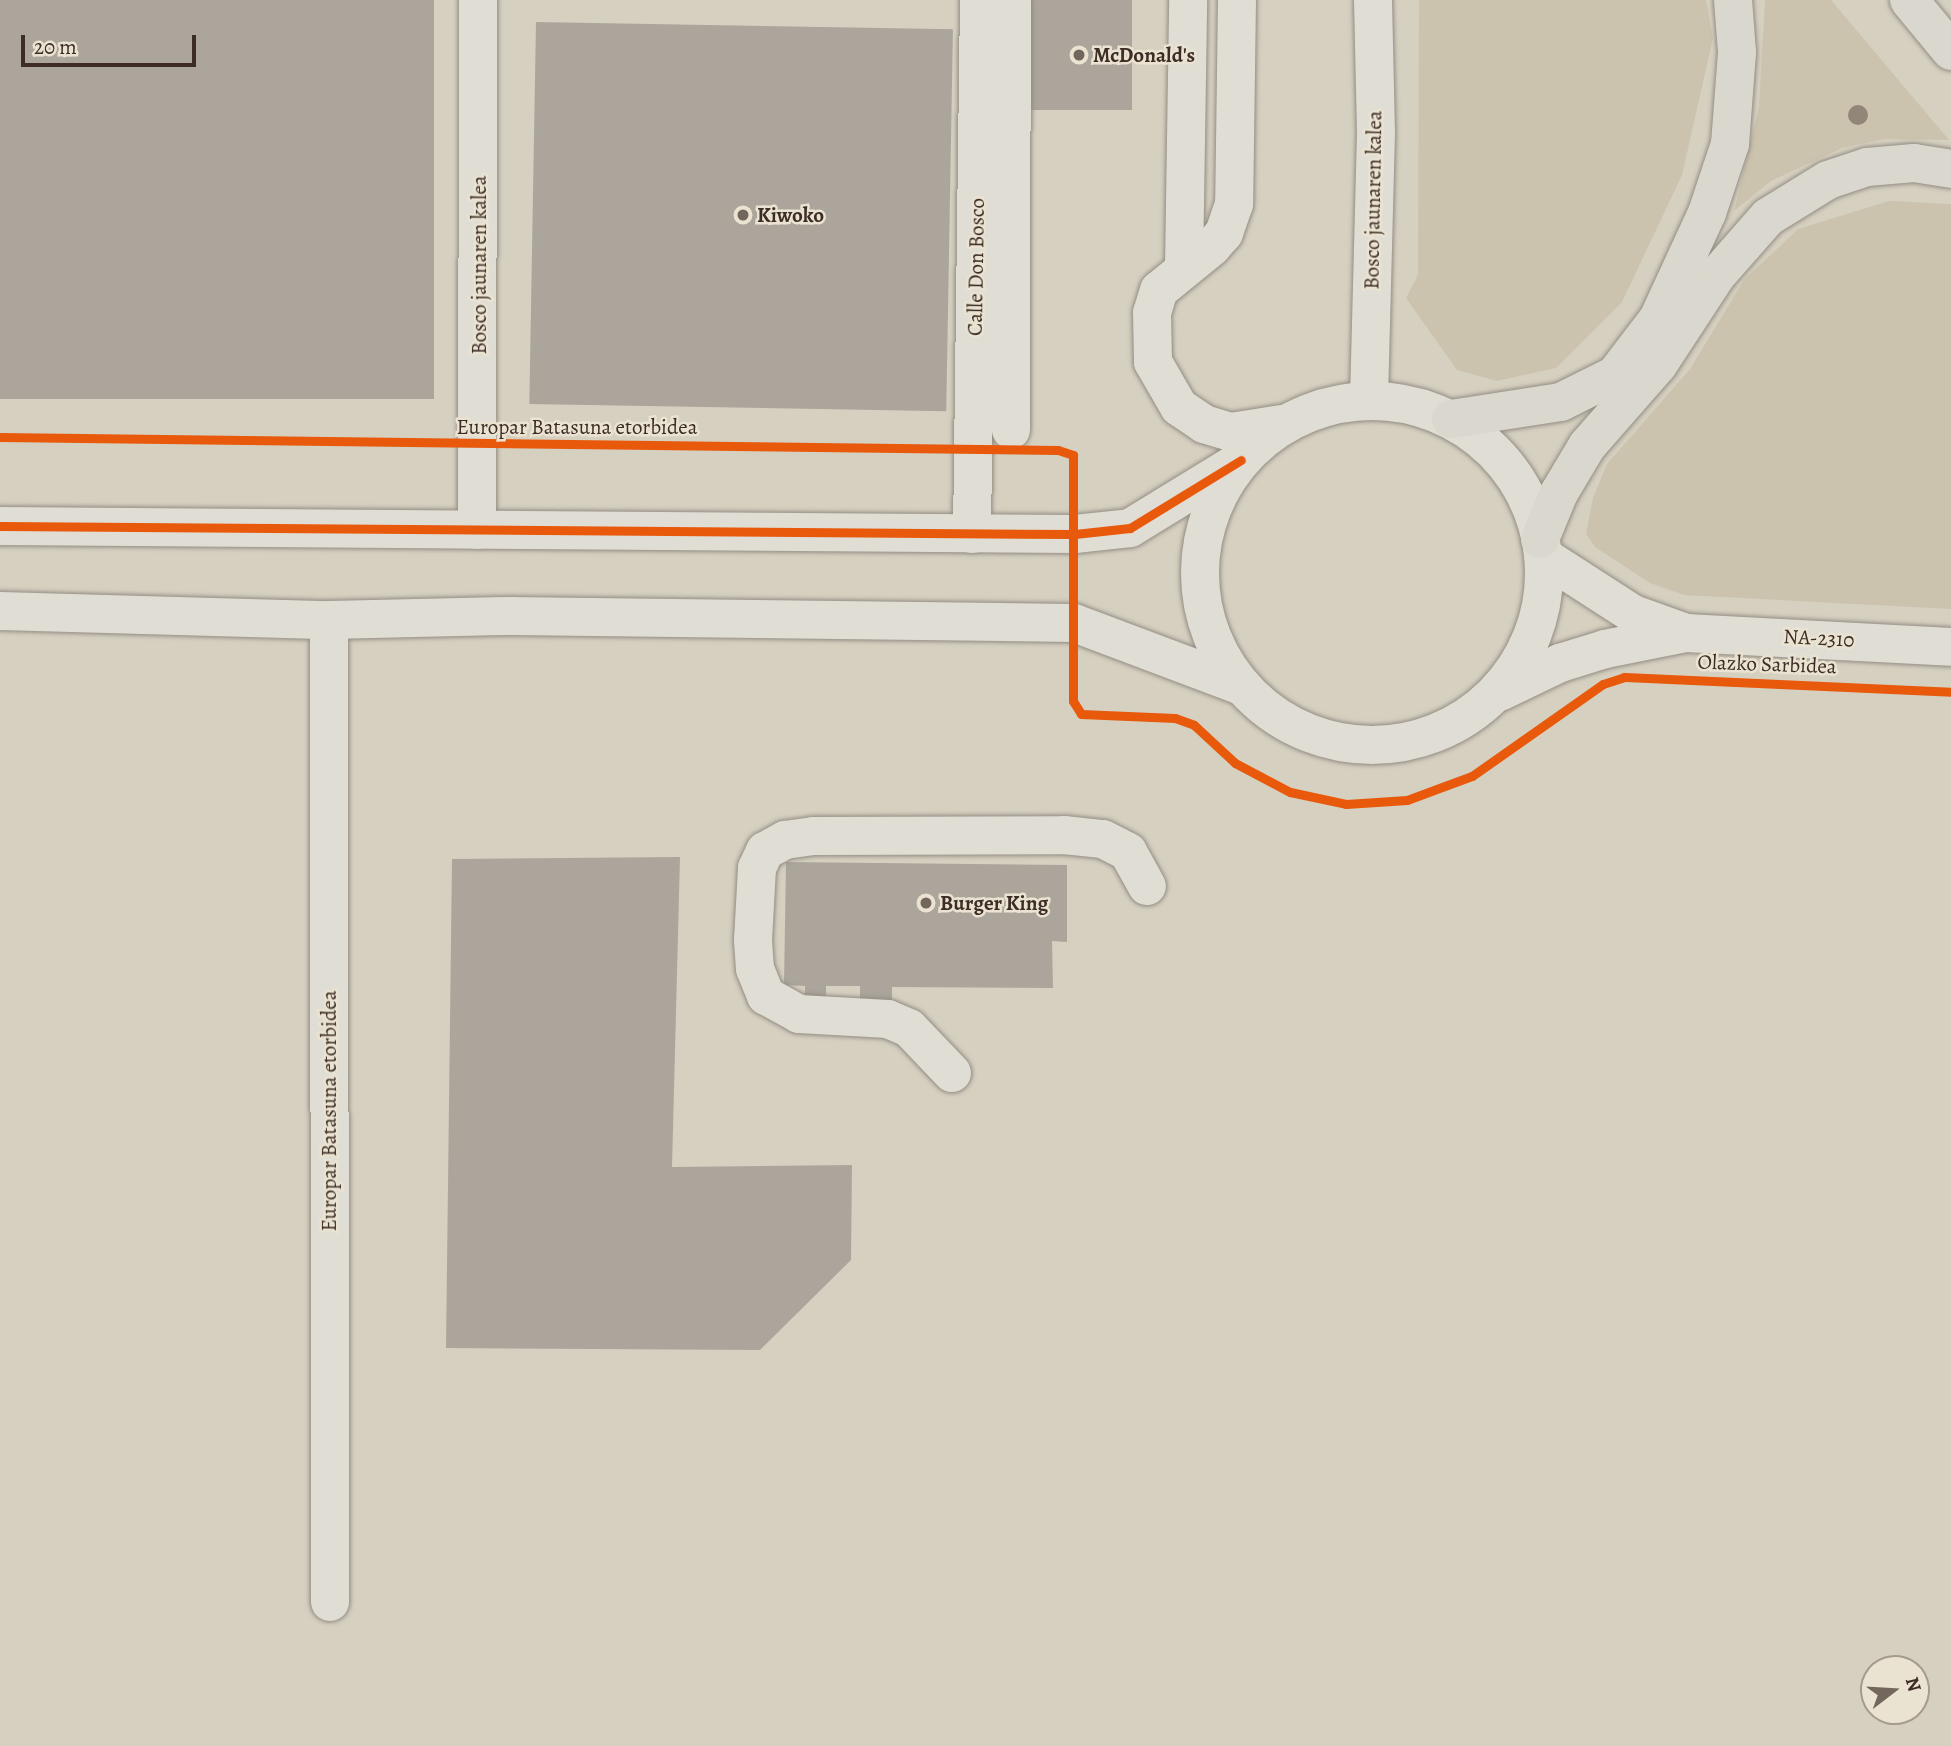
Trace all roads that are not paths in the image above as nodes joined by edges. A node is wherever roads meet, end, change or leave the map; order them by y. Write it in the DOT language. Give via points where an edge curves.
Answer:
graph roads {
  1 [pos="478,0"];
  2 [pos="979,0"];
  3 [pos="1013,0"];
  4 [pos="1188,0"];
  5 [pos="1237,0"];
  6 [pos="1373,0"];
  7 [pos="1733,0"];
  8 [pos="1909,0"];
  9 [pos="1951,51"];
  10 [pos="1951,169"];
  11 [pos="1184,267"];
  12 [pos="1369,400"];
  13 [pos="1451,419"];
  14 [pos="1290,422"];
  15 [pos="1011,430"];
  16 [pos="1241,460"];
  17 [pos="0,526"];
  18 [pos="477,530"];
  19 [pos="971,534"];
  20 [pos="1542,547"];
  21 [pos="0,611"];
  22 [pos="329,620"];
  23 [pos="1686,633"];
  24 [pos="1951,647"];
  25 [pos="1239,685"];
  26 [pos="1495,695"];
  27 [pos="1147,886"];
  28 [pos="951,1073"];
  29 [pos="330,1602"];
  1 -- 18 [label="street, Bosco jaunaren kalea"];
  2 -- 19 [label="street, Calle Don Bosco"];
  3 -- 15 [label="street"];
  4 -- 11 [label="street"];
  5 -- 11 [label="street" via="1234,204 1224,233"];
  6 -- 12 [label="street, Bosco jaunaren kalea" via="1376,133"];
  7 -- 13 [label="highway" via="1737,52 1730,144 1707,213 1658,318 1615,375 1560,402"];
  8 -- 9 [label="highway"];
  10 -- 20 [label="highway" via="1914,163 1867,167 1828,180 1768,217 1717,275 1658,365 1587,446 1559,493"];
  11 -- 14 [label="street" via="1159,290 1152,313 1153,362 1165,390 1179,407 1204,424 1231,432"];
  12 -- 13 [label="street" via="1411,405"];
  12 -- 14 [label="street" via="1321,407"];
  13 -- 20 [label="street" via="1490,448 1520,486"];
  14 -- 16 [label="street"];
  16 -- 19 [label="street" via="1130,528 1075,534"];
  16 -- 25 [label="street" via="1215,501 1200,548 1200,597 1213,644"];
  17 -- 18 [label="street"];
  18 -- 19 [label="street"];
  20 -- 23 [label="street" via="1633,614"];
  20 -- 26 [label="street" via="1538,619 1522,659"];
  21 -- 22 [label="street"];
  22 -- 25 [label="street" via="510,616 1074,623"];
  22 -- 29 [label="street, Europar Batasuna etorbidea"];
  23 -- 24 [label="street, NA-2310"];
  23 -- 26 [label="street" via="1572,660"];
  25 -- 26 [label="street" via="1283,723 1337,743 1395,745 1450,728"];
  27 -- 28 [label="street" via="1128,852 1104,839 1064,835 814,836 785,840 765,851 757,868 753,940 758,983 766,996 799,1014 888,1019 909,1028"];
}
